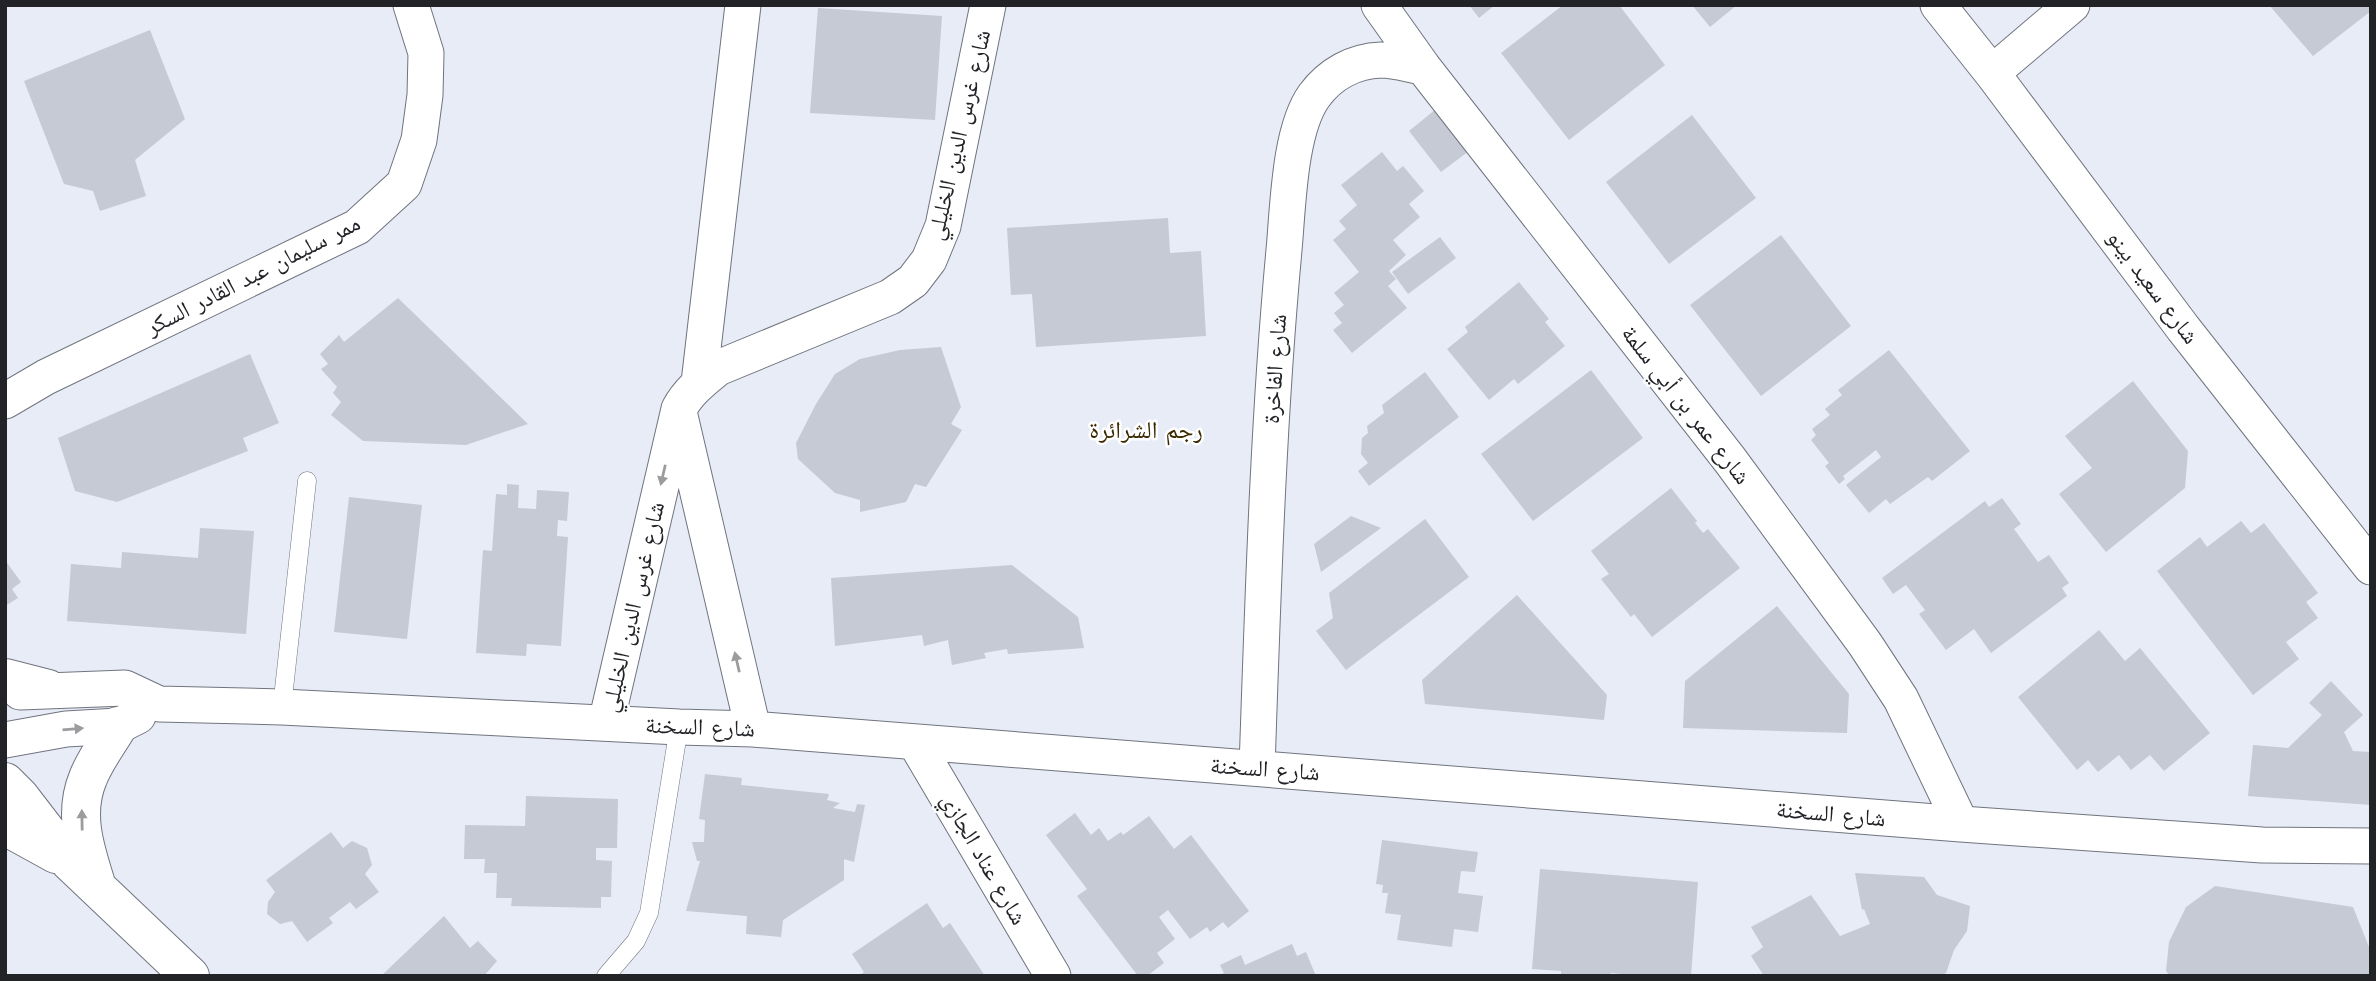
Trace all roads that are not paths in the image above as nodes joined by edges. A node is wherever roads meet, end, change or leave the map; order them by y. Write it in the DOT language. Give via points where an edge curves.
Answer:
graph roads {
  1 [pos="411,5"];
  2 [pos="743,5"];
  3 [pos="988,5"];
  4 [pos="1379,5"];
  5 [pos="1938,5"];
  6 [pos="2072,5"];
  7 [pos="1423,67"];
  8 [pos="1992,73"];
  9 [pos="689,396"];
  10 [pos="5,401"];
  11 [pos="307,481"];
  12 [pos="2371,567"];
  13 [pos="5,678"];
  14 [pos="48,689"];
  15 [pos="5,693"];
  16 [pos="159,704"];
  17 [pos="282,707"];
  18 [pos="606,723"];
  19 [pos="118,726"];
  20 [pos="679,727"];
  21 [pos="752,729"];
  22 [pos="5,740"];
  23 [pos="915,742"];
  24 [pos="1257,768"];
  25 [pos="5,782"];
  26 [pos="1961,824"];
  27 [pos="5,826"];
  28 [pos="2371,846"];
  29 [pos="83,874"];
  30 [pos="190,976"];
  31 [pos="606,976"];
  32 [pos="1053,976"];
  1 -- 10 [label="street, ممر سليمان عبد القادر السكر" via="426,53 425,95 419,140 404,184 357,227"];
  2 -- 9 [label="street"];
  3 -- 9 [label="street, شارع غرس الدين الخليلي" via="943,226 929,260 913,281 890,297 718,368"];
  4 -- 7 [label="street, شارع عمر بن أبي سلمة"];
  5 -- 8 [label="street, شارع سعيد بينو"];
  6 -- 8 [label="street"];
  7 -- 24 [label="street, شارع الفاخرة" via="1382,60 1331,76 1313,98 1300,128 1279,309"];
  7 -- 26 [label="street, شارع عمر بن أبي سلمة" via="1730,460 1865,644 1901,699"];
  8 -- 12 [label="street, شارع سعيد بينو" via="2183,328"];
  9 -- 18 [label="street, شارع غرس الدين الخليلي, one-way"];
  21 -- 9 [label="street, شارع غرس الدين الخليلي, one-way"];
  11 -- 17 [label="lane"];
  13 -- 14 [label="street"];
  14 -- 15 [label="street, شارع السخنة"];
  14 -- 16 [label="street, شارع السخنة" via="125,688"];
  16 -- 17 [label="street, شارع السخنة"];
  16 -- 19 [label="street, شارع السخنة"];
  17 -- 18 [label="street, شارع السخنة"];
  18 -- 20 [label="street, شارع السخنة"];
  22 -- 19 [label="street, شارع السخنة, one-way"];
  29 -- 19 [label="street, one-way" via="82,799 88,777"];
  20 -- 21 [label="street, شارع السخنة"];
  20 -- 31 [label="lane" via="649,913 636,941"];
  21 -- 23 [label="street, شارع السخنة"];
  23 -- 24 [label="street, شارع السخنة"];
  23 -- 32 [label="street, شارع عناد الجازي"];
  24 -- 26 [label="street, شارع السخنة"];
  25 -- 29 [label="street"];
  26 -- 28 [label="street, شارع السخنة" via="2262,845"];
  27 -- 29 [label="street"];
  29 -- 30 [label="street"];
}
